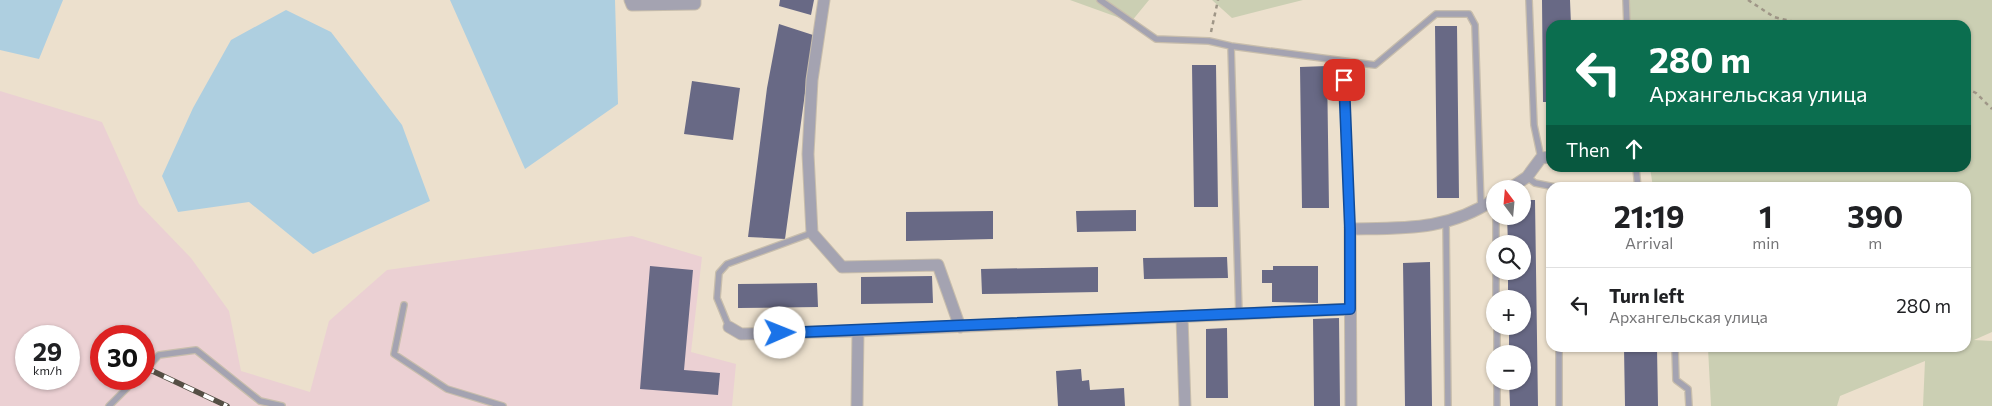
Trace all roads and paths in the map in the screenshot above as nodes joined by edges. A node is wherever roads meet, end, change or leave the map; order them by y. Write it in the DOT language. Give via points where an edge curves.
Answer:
graph roads {
  1 [pos="630,0"];
  2 [pos="695,0"];
  3 [pos="824,0"];
  4 [pos="1100,0"];
  5 [pos="1218,0"];
  6 [pos="1529,0"];
  7 [pos="1626,0"];
  8 [pos="1748,0"];
  9 [pos="1627,20"];
  10 [pos="1786,20"];
  11 [pos="1209,41"];
  12 [pos="1231,46"];
  13 [pos="1344,61"];
  14 [pos="1971,90"];
  15 [pos="1992,110"];
  16 [pos="1546,157"];
  17 [pos="1527,177"];
  18 [pos="1522,180"];
  19 [pos="1546,185"];
  20 [pos="1486,205"];
  21 [pos="1481,208"];
  22 [pos="1446,222"];
  23 [pos="1350,229"];
  24 [pos="812,233"];
  25 [pos="404,305"];
  26 [pos="1350,309"];
  27 [pos="1239,314"];
  28 [pos="1182,317"];
  29 [pos="729,327"];
  30 [pos="960,327"];
  31 [pos="858,331"];
  32 [pos="1559,352"];
  33 [pos="1675,352"];
  34 [pos="155,359"];
  35 [pos="125,390"];
  36 [pos="1497,390"];
  37 [pos="109,406"];
  38 [pos="282,406"];
  39 [pos="503,406"];
  40 [pos="857,406"];
  41 [pos="1185,406"];
  42 [pos="1352,406"];
  43 [pos="1448,406"];
  44 [pos="1497,406"];
  45 [pos="1559,406"];
  46 [pos="1688,406"];
  1 -- 2 [label="street" via="632,5 696,4"];
  3 -- 24 [label="street" via="811,89 808,154"];
  4 -- 11 [label="lane" via="1156,38"];
  5 -- 11 [label="path"];
  6 -- 16 [label="lane" via="1534,125"];
  7 -- 9 [label="lane"];
  8 -- 10 [label="path" via="1774,17"];
  11 -- 12 [label="lane"];
  12 -- 13 [label="lane"];
  12 -- 27 [label="lane"];
  13 -- 21 [label="lane" via="1375,65 1436,14 1469,14 1475,25"];
  13 -- 23 [label="lane"];
  14 -- 15 [label="path"];
  16 -- 17 [label="street"];
  17 -- 18 [label="street"];
  17 -- 19 [label="lane"];
  20 -- 21 [label="street"];
  21 -- 22 [label="street"];
  22 -- 23 [label="street" via="1434,226"];
  22 -- 43 [label="lane"];
  23 -- 26 [label="street"];
  24 -- 29 [label="lane" via="727,264 719,273 717,298"];
  24 -- 30 [label="street" via="842,267 938,265"];
  25 -- 39 [label="lane" via="394,354 447,389"];
  26 -- 27 [label="street"];
  26 -- 42 [label="street"];
  27 -- 28 [label="street"];
  28 -- 30 [label="street"];
  28 -- 41 [label="street"];
  29 -- 31 [label="street" via="741,334"];
  30 -- 31 [label="street"];
  31 -- 40 [label="street"];
  32 -- 45 [label="lane"];
  33 -- 46 [label="lane" via="1676,380 1688,390"];
  34 -- 38 [label="lane" via="159,355 196,350 260,401"];
  35 -- 37 [label="lane"];
  36 -- 44 [label="lane"];
}
